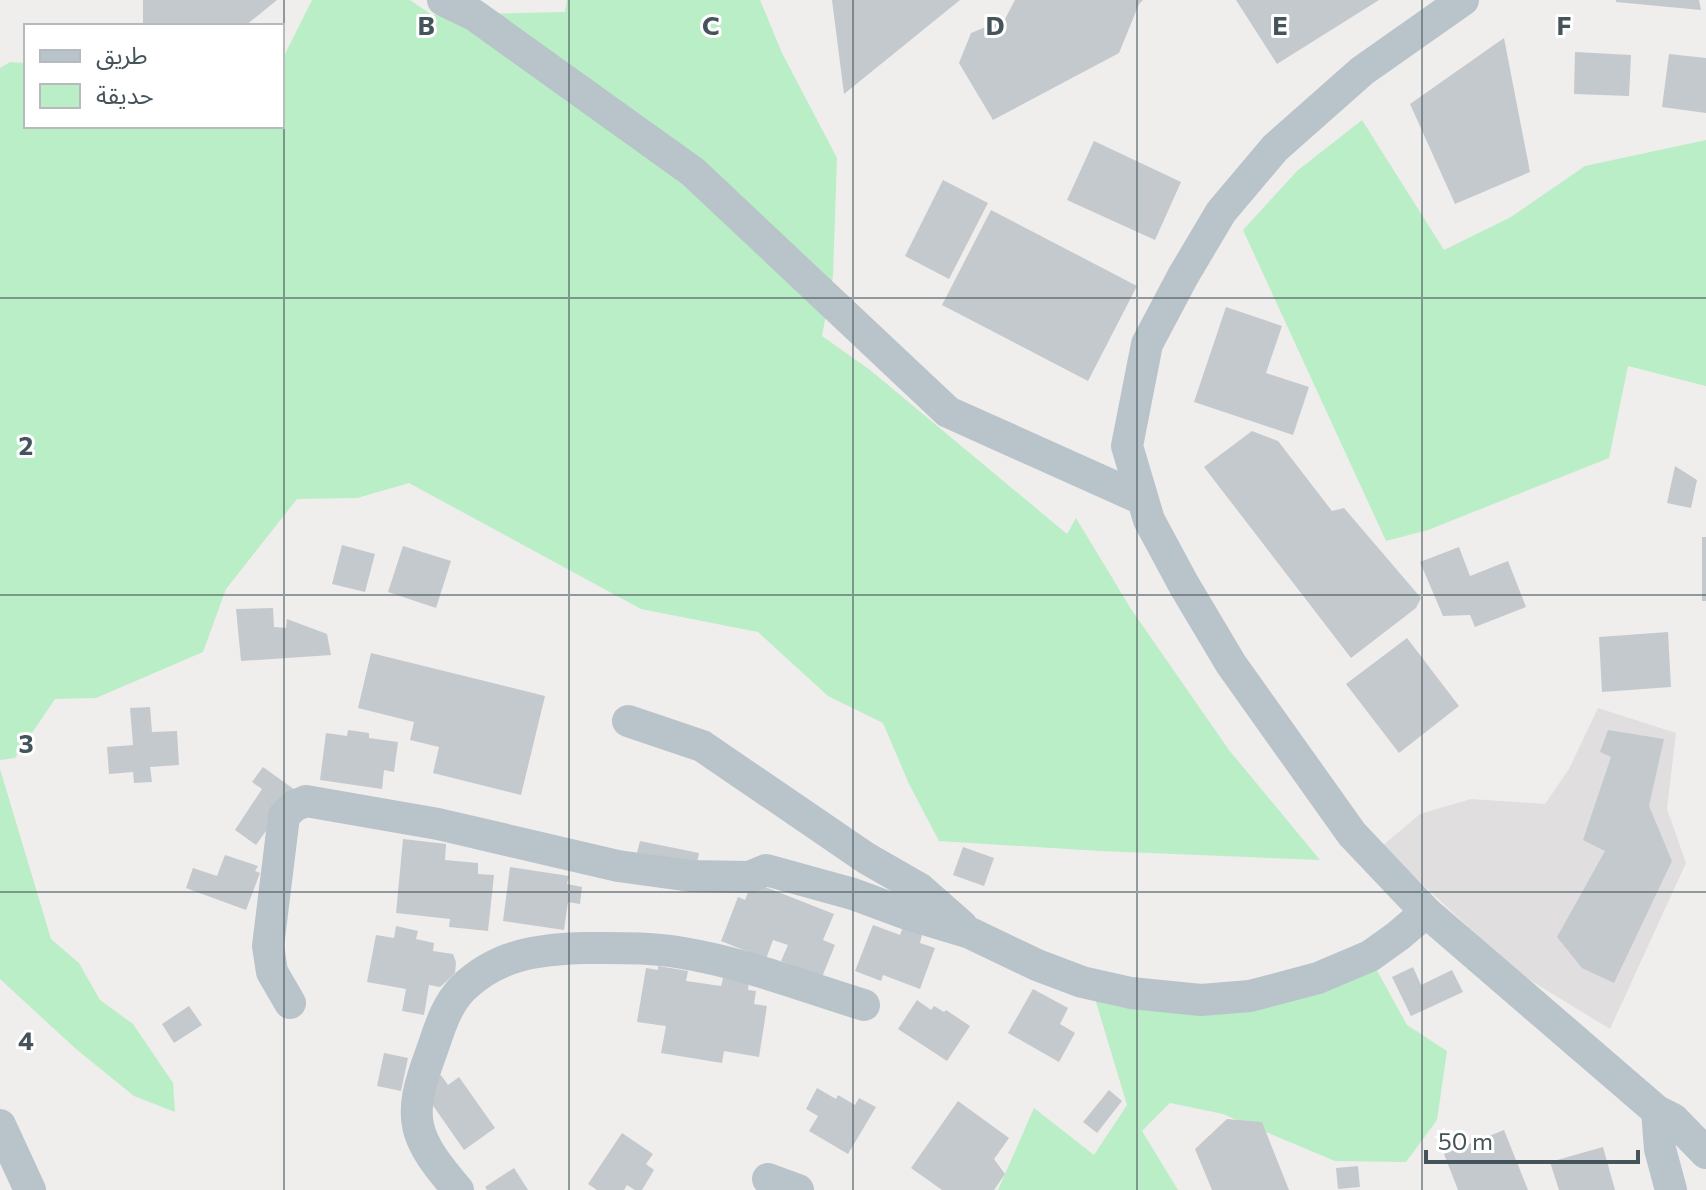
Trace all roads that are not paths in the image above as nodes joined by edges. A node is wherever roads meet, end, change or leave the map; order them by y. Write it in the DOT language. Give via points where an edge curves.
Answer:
graph roads {
  1 [pos="443,0"];
  2 [pos="1463,0"];
  3 [pos="1142,499"];
  4 [pos="628,721"];
  5 [pos="1426,912"];
  6 [pos="970,933"];
  7 [pos="290,1003"];
  8 [pos="864,1005"];
  9 [pos="1657,1111"];
  10 [pos="0,1125"];
  11 [pos="1706,1153"];
  12 [pos="768,1179"];
  13 [pos="30,1190"];
  14 [pos="458,1190"];
  15 [pos="798,1190"];
  16 [pos="1671,1190"];
  1 -- 3 [label="street" via="474,15 693,172 948,412"];
  2 -- 3 [label="street" via="1362,71 1275,148 1221,212 1147,344 1127,446"];
  3 -- 5 [label="street" via="1231,664 1352,834"];
  4 -- 6 [label="street" via="702,746 920,889"];
  5 -- 6 [label="street" via="1370,956 1318,978 1250,996 1201,1000 1082,982"];
  5 -- 9 [label="street"];
  6 -- 7 [label="street" via="766,870 749,877 691,876 618,866 438,824 306,801 284,816 268,946 272,972"];
  8 -- 14 [label="street" via="685,953 636,947 545,949 513,957 462,989 446,1011 418,1093 418,1131 429,1156"];
  9 -- 11 [label="street" via="1673,1119"];
  9 -- 16 [label="street"];
  10 -- 13 [label="street"];
  12 -- 15 [label="street"];
}
